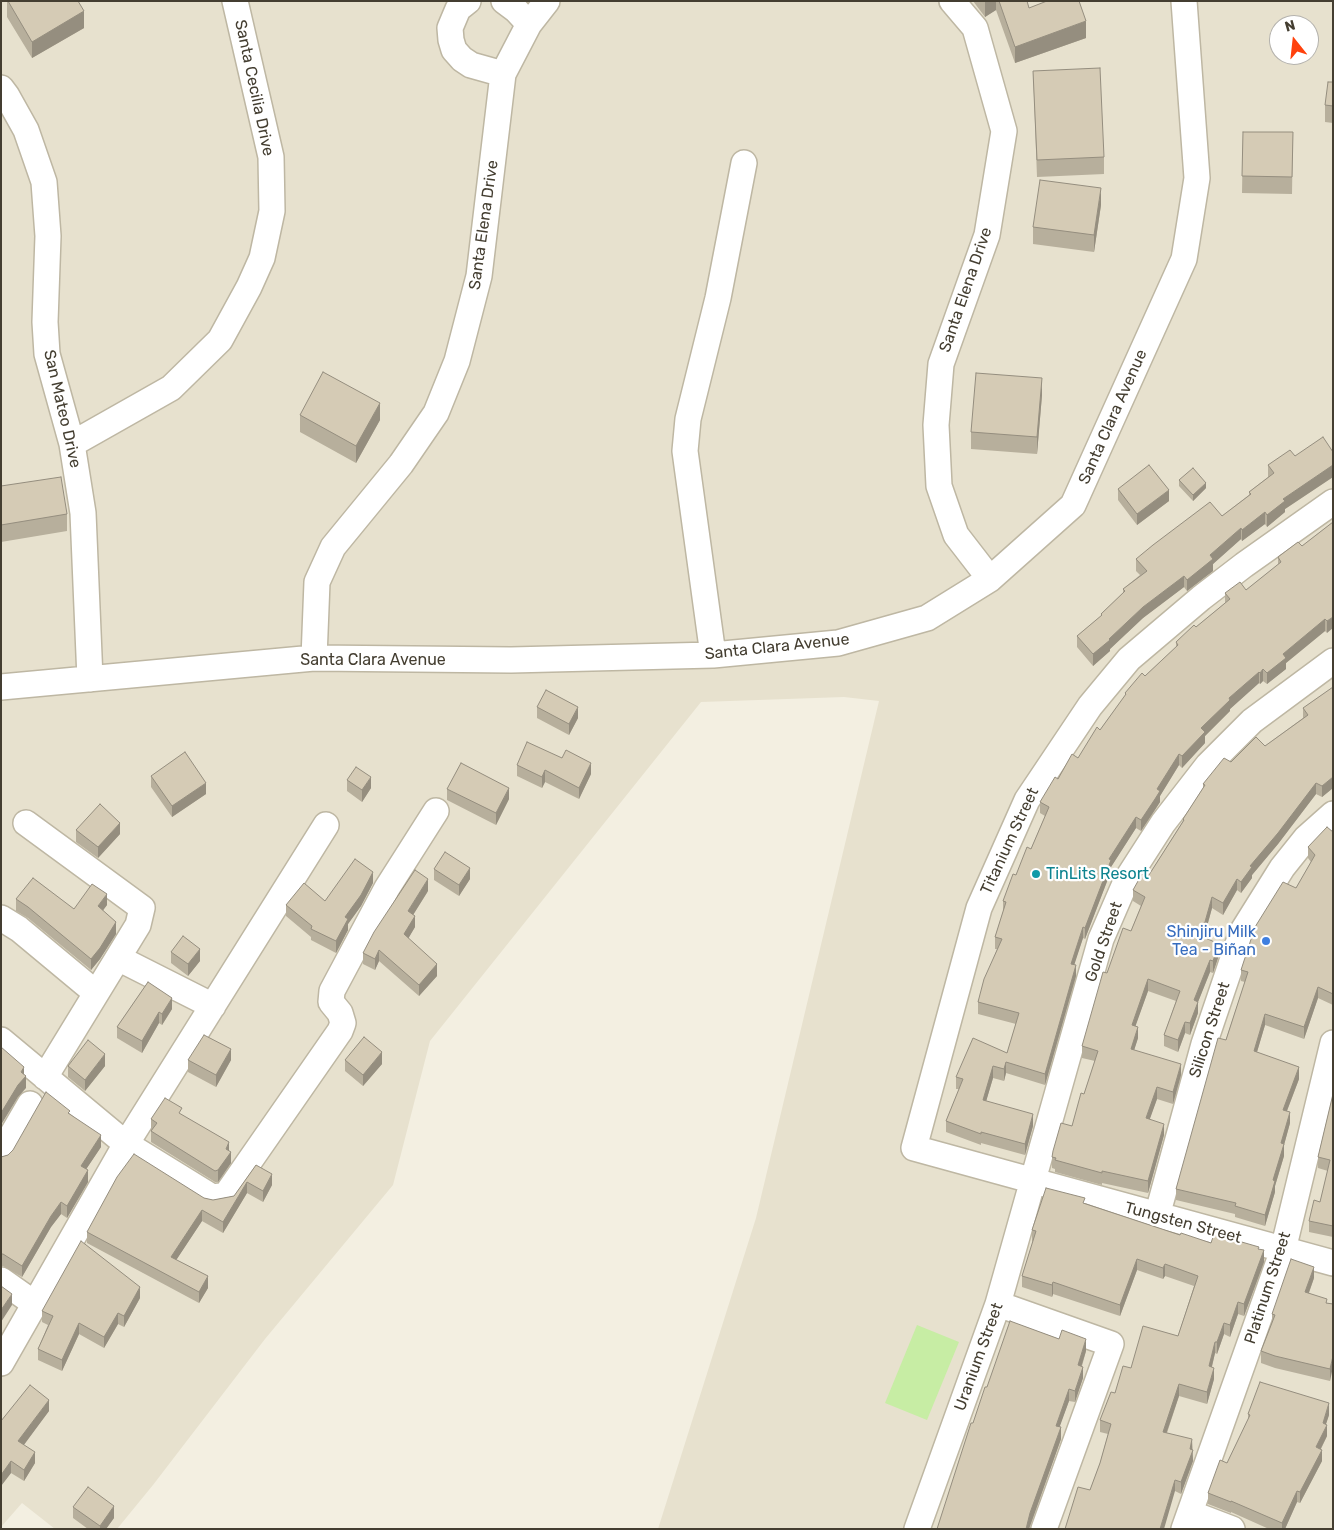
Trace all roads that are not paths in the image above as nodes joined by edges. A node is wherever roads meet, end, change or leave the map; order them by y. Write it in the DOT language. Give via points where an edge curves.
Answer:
graph roads {
  1 [pos="236,1"];
  2 [pos="468,1"];
  3 [pos="504,1"];
  4 [pos="548,1"];
  5 [pos="952,1"];
  6 [pos="1184,1"];
  7 [pos="529,24"];
  8 [pos="503,74"];
  9 [pos="1,88"];
  10 [pos="744,163"];
  11 [pos="72,444"];
  12 [pos="1333,502"];
  13 [pos="990,579"];
  14 [pos="713,655"];
  15 [pos="314,658"];
  16 [pos="1333,661"];
  17 [pos="90,679"];
  18 [pos="1,687"];
  19 [pos="436,811"];
  20 [pos="1333,814"];
  21 [pos="26,823"];
  22 [pos="326,825"];
  23 [pos="1,918"];
  24 [pos="118,958"];
  25 [pos="96,994"];
  26 [pos="213,1006"];
  27 [pos="1,1040"];
  28 [pos="1333,1043"];
  29 [pos="45,1077"];
  30 [pos="30,1104"];
  31 [pos="126,1144"];
  32 [pos="1,1154"];
  33 [pos="1033,1182"];
  34 [pos="1157,1216"];
  35 [pos="1283,1250"];
  36 [pos="1333,1263"];
  37 [pos="1,1280"];
  38 [pos="34,1304"];
  39 [pos="998,1304"];
  40 [pos="1,1363"];
  41 [pos="1187,1521"];
  42 [pos="917,1529"];
  43 [pos="1044,1529"];
  44 [pos="1232,1529"];
  1 -- 11 [label="street, Santa Cecilia Drive" via="270,157 272,211 262,258 220,340 171,388"];
  2 -- 8 [label="street" via="458,9 450,28 454,50 471,65"];
  3 -- 7 [label="street"];
  4 -- 7 [label="street, Santa Elena Drive"];
  5 -- 13 [label="street, Santa Elena Drive" via="975,28 1004,131 987,235 941,364 936,425 939,486 956,535"];
  6 -- 13 [label="street, Santa Clara Avenue" via="1197,178 1184,259 1073,505"];
  7 -- 8 [label="street, Santa Elena Drive"];
  8 -- 15 [label="street, Santa Elena Drive" via="479,276 457,361 436,414 401,464 333,547 317,582"];
  9 -- 11 [label="street, San Mateo Drive" via="26,130 44,182 48,236 47,354"];
  10 -- 14 [label="street" via="718,298 688,419 685,451"];
  11 -- 17 [label="street, San Mateo Drive" via="83,513"];
  12 -- 33 [label="street, Titanium Street" via="1244,564 1129,659 1090,706 1027,800 979,908 914,1148"];
  13 -- 14 [label="street, Santa Clara Avenue" via="927,618 838,643"];
  14 -- 15 [label="street, Santa Clara Avenue" via="511,660"];
  15 -- 17 [label="street, Santa Clara Avenue"];
  16 -- 33 [label="street, Gold Street" via="1252,721 1208,765 1163,823 1127,878 1101,939"];
  17 -- 18 [label="street, Santa Clara Avenue"];
  19 -- 31 [label="street" via="387,888 332,991 330,997 343,1023 340,1031 231,1190 226,1195 212,1196"];
  20 -- 34 [label="street, Silicon Street" via="1306,838 1282,868 1242,932 1204,1044"];
  21 -- 24 [label="street" via="142,908 138,925"];
  22 -- 26 [label="street"];
  23 -- 25 [label="street" via="19,929"];
  24 -- 25 [label="street"];
  24 -- 26 [label="street"];
  25 -- 29 [label="street"];
  26 -- 31 [label="street"];
  27 -- 29 [label="street"];
  28 -- 35 [label="street, Platinum Street"];
  29 -- 31 [label="street"];
  30 -- 32 [label="street"];
  31 -- 38 [label="street"];
  33 -- 34 [label="street, Tungsten Street"];
  33 -- 39 [label="street, Uranium Street"];
  34 -- 35 [label="street, Tungsten Street"];
  35 -- 36 [label="street, Tungsten Street"];
  35 -- 41 [label="street, Platinum Street"];
  37 -- 38 [label="street"];
  38 -- 40 [label="street"];
  39 -- 42 [label="street, Uranium Street"];
  39 -- 43 [label="street" via="1110,1344"];
  41 -- 44 [label="street"];
}
